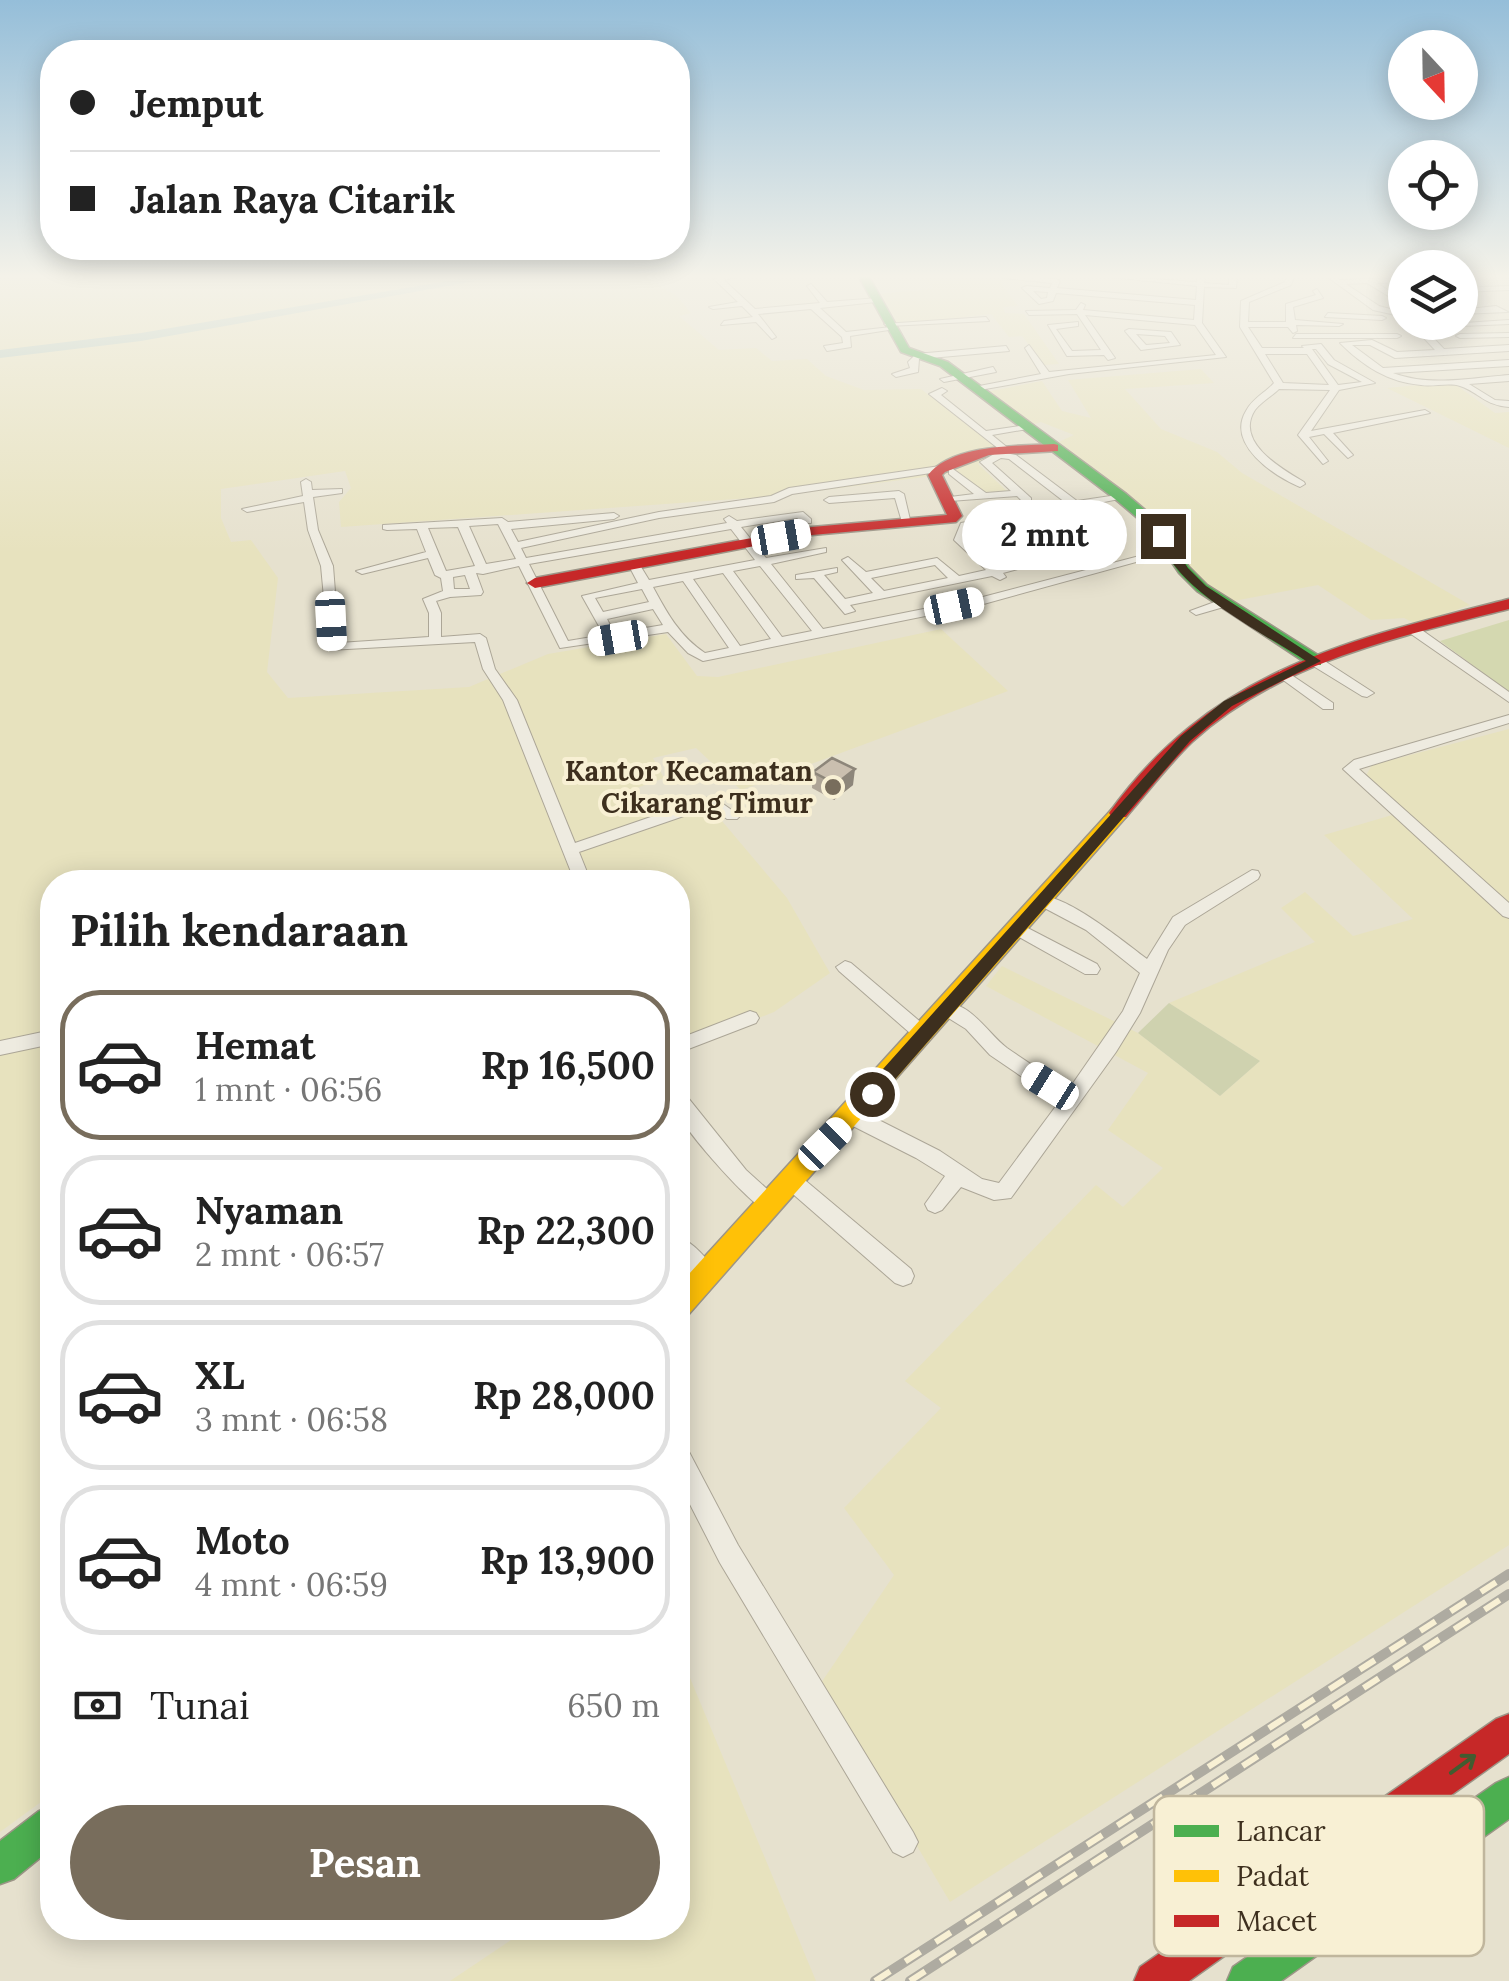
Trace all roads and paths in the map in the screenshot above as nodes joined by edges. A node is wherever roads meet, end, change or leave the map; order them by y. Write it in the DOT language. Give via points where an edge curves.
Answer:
graph roads {
  1 [pos="915,367"];
  2 [pos="944,367"];
  3 [pos="1041,367"];
  4 [pos="1106,367"];
  5 [pos="1272,367"];
  6 [pos="1321,367"];
  7 [pos="1341,367"];
  8 [pos="1376,367"];
  9 [pos="1431,367"];
  10 [pos="993,370"];
  11 [pos="1380,371"];
  12 [pos="896,374"];
  13 [pos="1046,375"];
  14 [pos="1327,375"];
  15 [pos="1509,378"];
  16 [pos="1458,380"];
  17 [pos="955,383"];
  18 [pos="1278,386"];
  19 [pos="1348,386"];
  20 [pos="1336,388"];
  21 [pos="1509,404"];
  22 [pos="1425,413"];
  23 [pos="1024,427"];
  24 [pos="1326,431"];
  25 [pos="984,434"];
  26 [pos="1303,435"];
  27 [pos="1054,448"];
  28 [pos="1005,450"];
  29 [pos="1348,455"];
  30 [pos="1323,461"];
  31 [pos="947,471"];
  32 [pos="967,483"];
  33 [pos="1300,484"];
  34 [pos="338,491"];
  35 [pos="306,492"];
  36 [pos="983,496"];
  37 [pos="1120,496"];
  38 [pos="968,498"];
  39 [pos="830,500"];
  40 [pos="954,500"];
  41 [pos="1075,504"];
  42 [pos="718,508"];
  43 [pos="247,509"];
  44 [pos="659,516"];
  45 [pos="807,521"];
  46 [pos="462,522"];
  47 [pos="907,522"];
  48 [pos="1096,522"];
  49 [pos="421,524"];
  50 [pos="387,526"];
  51 [pos="505,526"];
  52 [pos="742,534"];
  53 [pos="515,546"];
  54 [pos="822,550"];
  55 [pos="1170,551"];
  56 [pos="432,554"];
  57 [pos="848,560"];
  58 [pos="764,562"];
  59 [pos="1029,562"];
  60 [pos="726,569"];
  61 [pos="833,570"];
  62 [pos="362,571"];
  63 [pos="476,572"];
  64 [pos="995,572"];
  65 [pos="447,574"];
  66 [pos="530,574"];
  67 [pos="640,574"];
  68 [pos="816,574"];
  69 [pos="863,576"];
  70 [pos="686,577"];
  71 [pos="800,577"];
  72 [pos="957,580"];
  73 [pos="1011,588"];
  74 [pos="449,593"];
  75 [pos="880,595"];
  76 [pos="842,603"];
  77 [pos="1223,603"];
  78 [pos="659,604"];
  79 [pos="1509,604"];
  80 [pos="1196,611"];
  81 [pos="860,625"];
  82 [pos="673,627"];
  83 [pos="1414,631"];
  84 [pos="820,633"];
  85 [pos="435,639"];
  86 [pos="780,642"];
  87 [pos="738,652"];
  88 [pos="1315,661"];
  89 [pos="1284,674"];
  90 [pos="1367,693"];
  91 [pos="1509,698"];
  92 [pos="1328,706"];
  93 [pos="1509,718"];
  94 [pos="732,816"];
  95 [pos="570,850"];
  96 [pos="578,870"];
  97 [pos="1252,875"];
  98 [pos="1044,900"];
  99 [pos="1509,912"];
  100 [pos="1018,930"];
  101 [pos="845,966"];
  102 [pos="1091,969"];
  103 [pos="1150,971"];
  104 [pos="948,1009"];
  105 [pos="750,1018"];
  106 [pos="924,1034"];
  107 [pos="40,1040"];
  108 [pos="690,1041"];
  109 [pos="0,1048"];
  110 [pos="1072,1100"];
  111 [pos="690,1115"];
  112 [pos="852,1116"];
  113 [pos="957,1176"];
  114 [pos="792,1182"];
  115 [pos="770,1204"];
  116 [pos="935,1204"];
  117 [pos="690,1258"];
  118 [pos="705,1274"];
  119 [pos="903,1276"];
  120 [pos="690,1292"];
  121 [pos="690,1480"];
  122 [pos="1509,1732"];
  123 [pos="1418,1796"];
  124 [pos="1509,1796"];
  125 [pos="1484,1814"];
  126 [pos="40,1833"];
  127 [pos="903,1842"];
  128 [pos="0,1865"];
  129 [pos="1190,1956"];
  130 [pos="1282,1956"];
  131 [pos="1154,1981"];
  132 [pos="1247,1981"];
  1 -- 12 [label="street"];
  2 -- 17 [label="main road"];
  3 -- 13 [label="street"];
  4 -- 13 [label="street"];
  5 -- 18 [label="street"];
  6 -- 14 [label="street"];
  7 -- 19 [label="street" via="1371,383"];
  8 -- 11 [label="street"];
  9 -- 11 [label="street"];
  10 -- 17 [label="street"];
  11 -- 16 [label="street" via="1406,383"];
  13 -- 17 [label="street"];
  14 -- 19 [label="street"];
  14 -- 20 [label="street"];
  15 -- 16 [label="street"];
  16 -- 21 [label="street" via="1492,402"];
  17 -- 23 [label="main road"];
  17 -- 25 [label="street" via="934,394"];
  18 -- 20 [label="street"];
  18 -- 33 [label="street" via="1251,408 1248,437 1269,463"];
  19 -- 20 [label="street"];
  20 -- 26 [label="street"];
  22 -- 24 [label="street"];
  23 -- 25 [label="street"];
  23 -- 27 [label="main road"];
  24 -- 26 [label="street"];
  24 -- 29 [label="street"];
  25 -- 28 [label="street"];
  26 -- 30 [label="street"];
  27 -- 28 [label="main road"];
  27 -- 37 [label="main road"];
  28 -- 31 [label="main road" via="987,451"];
  31 -- 32 [label="street"];
  31 -- 42 [label="street"];
  31 -- 47 [label="main road" via="935,475 954,517"];
  32 -- 36 [label="street"];
  32 -- 38 [label="street"];
  34 -- 35 [label="street"];
  35 -- 43 [label="street"];
  35 -- 85 [label="street" via="327,566 332,648"];
  36 -- 38 [label="street"];
  36 -- 41 [label="street" via="1023,496 985,462 1009,455"];
  37 -- 41 [label="street"];
  37 -- 55 [label="main road"];
  38 -- 40 [label="street"];
  39 -- 47 [label="street" via="899,494"];
  41 -- 48 [label="street"];
  41 -- 64 [label="street" via="966,525 960,540"];
  42 -- 44 [label="street"];
  42 -- 52 [label="street"];
  44 -- 51 [label="street"];
  44 -- 53 [label="street"];
  45 -- 52 [label="street" via="799,514"];
  46 -- 49 [label="street"];
  46 -- 51 [label="street" via="500,520"];
  46 -- 63 [label="street"];
  47 -- 52 [label="main road"];
  48 -- 59 [label="street" via="1112,545"];
  48 -- 59 [label="street" via="1006,540"];
  49 -- 50 [label="street"];
  49 -- 56 [label="street"];
  51 -- 53 [label="street"];
  52 -- 58 [label="street"];
  52 -- 66 [label="street"];
  52 -- 67 [label="main road"];
  53 -- 66 [label="street"];
  54 -- 58 [label="street"];
  55 -- 77 [label="main road"];
  55 -- 81 [label="street"];
  56 -- 62 [label="street"];
  56 -- 65 [label="street"];
  57 -- 69 [label="street"];
  58 -- 60 [label="street"];
  58 -- 84 [label="street"];
  59 -- 64 [label="street"];
  60 -- 70 [label="street"];
  60 -- 86 [label="street"];
  61 -- 68 [label="street"];
  63 -- 65 [label="street"];
  63 -- 66 [label="street"];
  63 -- 74 [label="street" via="477,592"];
  64 -- 72 [label="street"];
  64 -- 73 [label="street"];
  65 -- 74 [label="street"];
  66 -- 67 [label="main road"];
  66 -- 82 [label="street" via="565,646"];
  67 -- 70 [label="street"];
  67 -- 78 [label="street"];
  67 -- 78 [label="street" via="588,596 602,621"];
  68 -- 71 [label="street"];
  68 -- 76 [label="street"];
  69 -- 72 [label="street" via="932,556"];
  69 -- 75 [label="street"];
  70 -- 87 [label="street"];
  72 -- 75 [label="street"];
  74 -- 85 [label="street" via="429,598"];
  75 -- 76 [label="street"];
  76 -- 81 [label="street"];
  77 -- 80 [label="street"];
  77 -- 88 [label="main road"];
  78 -- 82 [label="street"];
  79 -- 83 [label="main road"];
  81 -- 84 [label="street"];
  82 -- 87 [label="street" via="698,656"];
  83 -- 88 [label="main road"];
  83 -- 91 [label="street"];
  84 -- 86 [label="street"];
  85 -- 95 [label="street" via="482,640"];
  86 -- 87 [label="street"];
  88 -- 89 [label="main road"];
  88 -- 90 [label="street"];
  89 -- 92 [label="street"];
  89 -- 98 [label="main road" via="1197,728"];
  93 -- 99 [label="street" via="1350,769"];
  94 -- 95 [label="street" via="712,801"];
  95 -- 96 [label="street"];
  97 -- 103 [label="street" via="1180,921"];
  98 -- 100 [label="main road"];
  98 -- 103 [label="street" via="1092,926"];
  100 -- 102 [label="street"];
  100 -- 104 [label="main road"];
  101 -- 106 [label="street"];
  103 -- 110 [label="street" via="1131,1013"];
  104 -- 106 [label="main road"];
  104 -- 110 [label="street"];
  105 -- 108 [label="street"];
  106 -- 112 [label="main road"];
  107 -- 109 [label="street"];
  110 -- 113 [label="street" via="1004,1192"];
  111 -- 115 [label="street"];
  112 -- 113 [label="street"];
  112 -- 114 [label="main road"];
  113 -- 116 [label="street"];
  114 -- 115 [label="main road"];
  114 -- 119 [label="street"];
  115 -- 118 [label="main road"];
  117 -- 118 [label="street"];
  118 -- 120 [label="main road"];
  121 -- 127 [label="street"];
  123 -- 122 [label="main road, one-way"];
  124 -- 125 [label="main road"];
  126 -- 128 [label="main road"];
  131 -- 129 [label="main road, one-way"];
  130 -- 132 [label="main road"];
}
